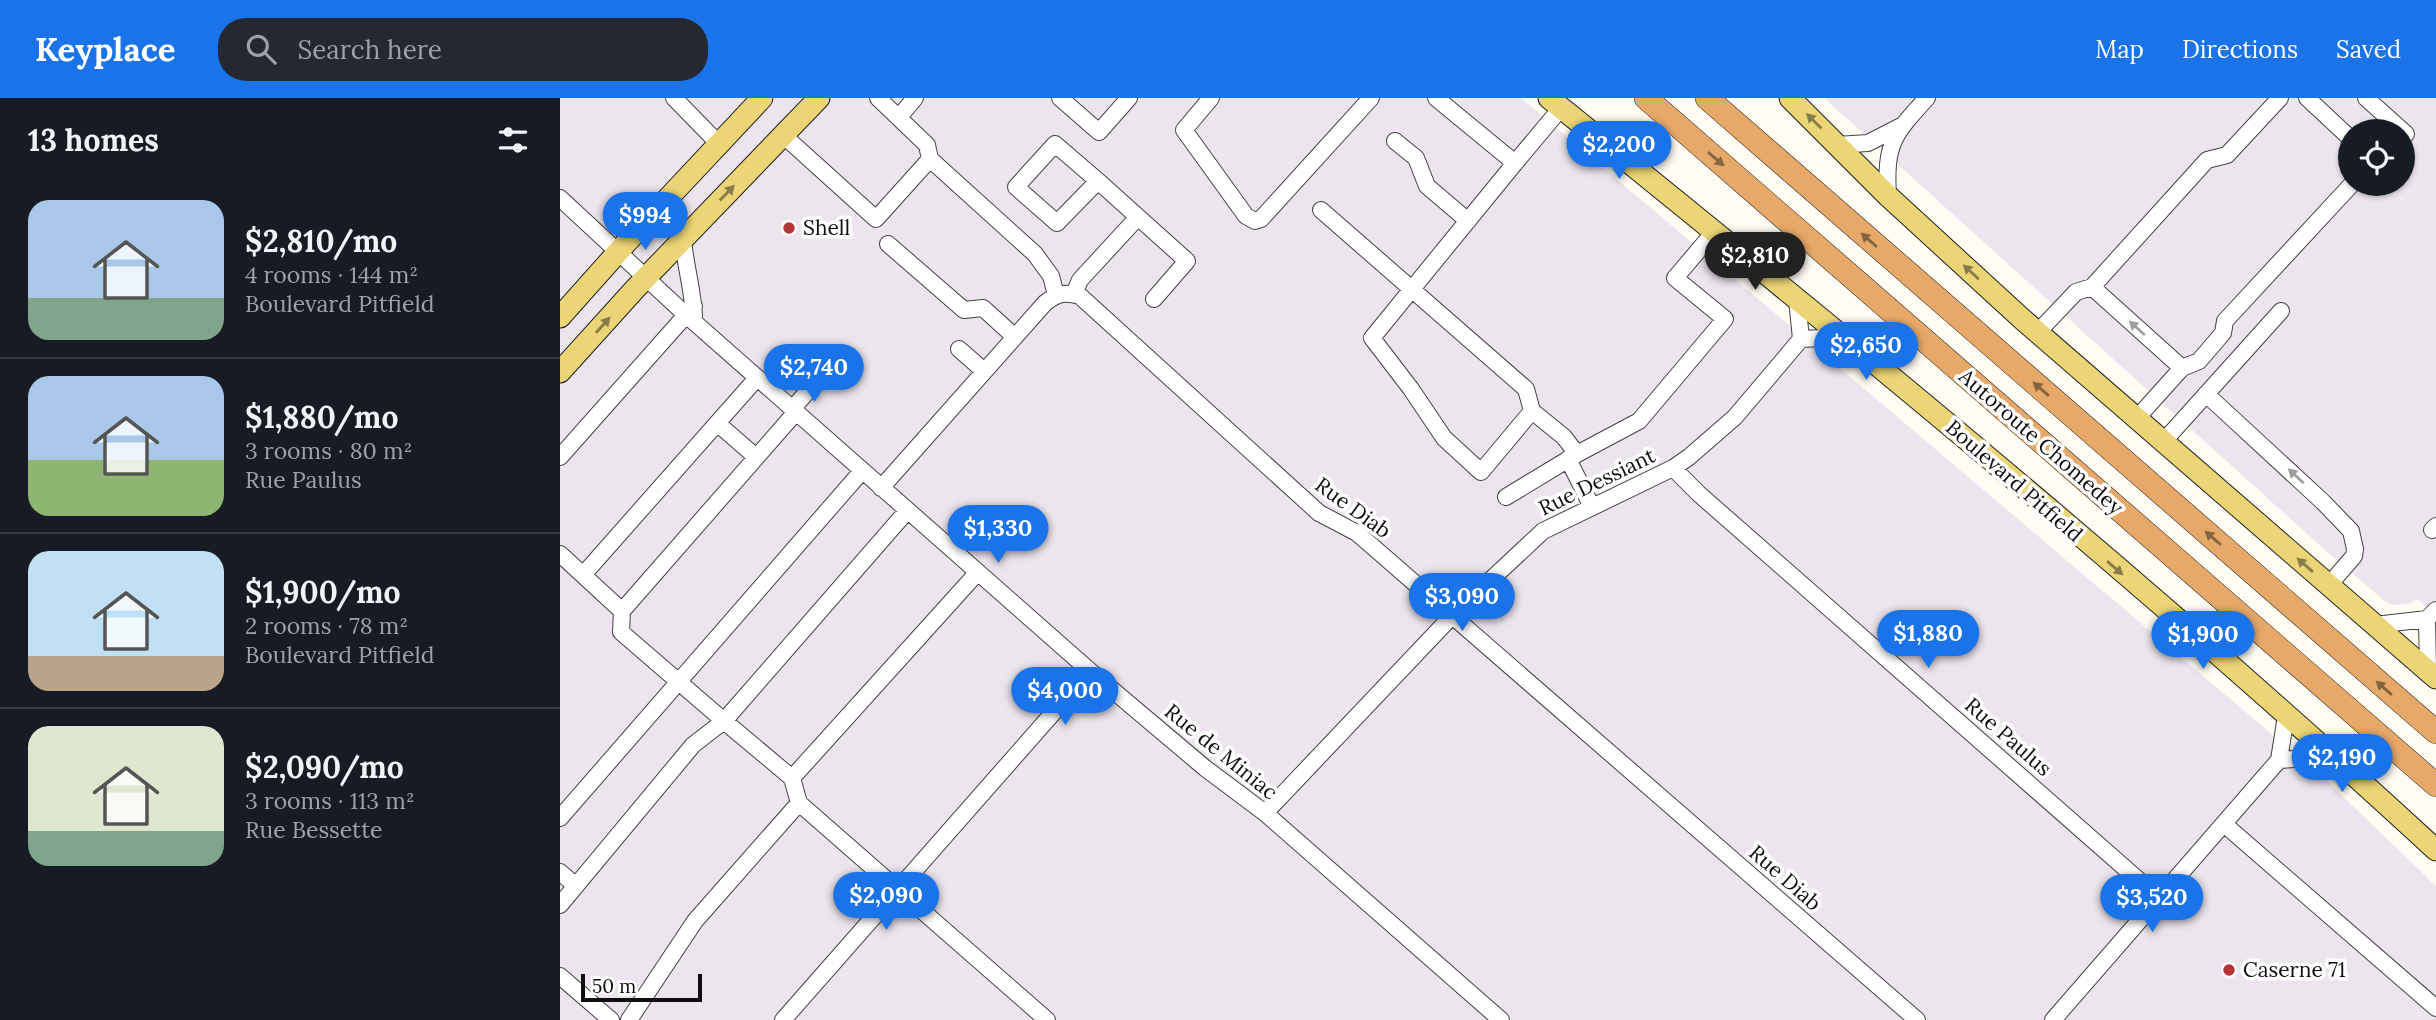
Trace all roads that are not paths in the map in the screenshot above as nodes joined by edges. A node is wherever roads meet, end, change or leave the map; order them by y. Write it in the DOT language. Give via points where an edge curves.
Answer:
graph roads {
  1 [pos="674,98"];
  2 [pos="762,98"];
  3 [pos="819,98"];
  4 [pos="878,98"];
  5 [pos="915,98"];
  6 [pos="1060,98"];
  7 [pos="1129,98"];
  8 [pos="1211,98"];
  9 [pos="1371,98"];
  10 [pos="1436,98"];
  11 [pos="1646,98"];
  12 [pos="1707,98"];
  13 [pos="1790,98"];
  14 [pos="1927,98"];
  15 [pos="2280,98"];
  16 [pos="2307,98"];
  17 [pos="2366,98"];
  18 [pos="1555,103"];
  19 [pos="899,117"];
  20 [pos="2389,119"];
  21 [pos="1903,125"];
  22 [pos="2338,127"];
  23 [pos="783,135"];
  24 [pos="1395,141"];
  25 [pos="719,144"];
  26 [pos="1837,145"];
  27 [pos="930,159"];
  28 [pos="1515,163"];
  29 [pos="1098,181"];
  30 [pos="1888,196"];
  31 [pos="2341,196"];
  32 [pos="560,198"];
  33 [pos="1321,210"];
  34 [pos="1138,217"];
  35 [pos="1468,221"];
  36 [pos="1714,232"];
  37 [pos="683,239"];
  38 [pos="888,244"];
  39 [pos="618,251"];
  40 [pos="646,278"];
  41 [pos="2092,287"];
  42 [pos="1412,291"];
  43 [pos="1074,294"];
  44 [pos="1056,295"];
  45 [pos="1154,299"];
  46 [pos="1797,299"];
  47 [pos="2281,311"];
  48 [pos="691,314"];
  49 [pos="560,317"];
  50 [pos="2038,332"];
  51 [pos="1015,337"];
  52 [pos="1843,337"];
  53 [pos="1801,339"];
  54 [pos="959,349"];
  55 [pos="840,355"];
  56 [pos="2182,368"];
  57 [pos="984,371"];
  58 [pos="560,372"];
  59 [pos="757,378"];
  60 [pos="2206,394"];
  61 [pos="794,410"];
  62 [pos="1532,411"];
  63 [pos="2137,418"];
  64 [pos="718,423"];
  65 [pos="2164,442"];
  66 [pos="563,448"];
  67 [pos="1572,456"];
  68 [pos="756,457"];
  69 [pos="1673,468"];
  70 [pos="862,471"];
  71 [pos="881,488"];
  72 [pos="1506,497"];
  73 [pos="1592,507"];
  74 [pos="907,511"];
  75 [pos="560,554"];
  76 [pos="978,572"];
  77 [pos="583,575"];
  78 [pos="2329,585"];
  79 [pos="622,611"];
  80 [pos="2432,614"];
  81 [pos="1452,616"];
  82 [pos="2375,625"];
  83 [pos="1090,671"];
  84 [pos="2432,674"];
  85 [pos="680,682"];
  86 [pos="2286,716"];
  87 [pos="723,721"];
  88 [pos="2436,732"];
  89 [pos="2333,757"];
  90 [pos="2279,761"];
  91 [pos="792,778"];
  92 [pos="2436,785"];
  93 [pos="799,803"];
  94 [pos="1265,813"];
  95 [pos="560,818"];
  96 [pos="2224,824"];
  97 [pos="2436,850"];
  98 [pos="560,872"];
  99 [pos="576,886"];
  100 [pos="900,889"];
  101 [pos="2159,898"];
  102 [pos="560,905"];
  103 [pos="560,976"];
  104 [pos="2436,1008"];
  105 [pos="611,1020"];
  106 [pos="629,1020"];
  107 [pos="783,1020"];
  108 [pos="1047,1020"];
  109 [pos="1501,1020"];
  110 [pos="1917,1020"];
  111 [pos="2053,1020"];
  1 -- 25 [label="street"];
  2 -- 25 [label="main road"];
  3 -- 23 [label="main road"];
  4 -- 19 [label="street"];
  5 -- 19 [label="street"];
  6 -- 7 [label="street" via="1099,132"];
  8 -- 9 [label="street" via="1184,131 1246,216 1255,221"];
  10 -- 28 [label="street"];
  11 -- 92 [label="highway, Autoroute Chomedey, one-way"];
  88 -- 12 [label="highway, Autoroute Chomedey, one-way"];
  26 -- 13 [label="main road, one-way"];
  14 -- 21 [label="street"];
  15 -- 41 [label="street" via="2227,155 2207,160"];
  16 -- 22 [label="street"];
  17 -- 20 [label="street"];
  18 -- 28 [label="street"];
  18 -- 36 [label="main road, Boulevard Pitfield"];
  19 -- 27 [label="street" via="927,145"];
  21 -- 26 [label="street" via="1868,143"];
  21 -- 30 [label="street" via="1887,160"];
  23 -- 27 [label="street" via="876,219"];
  37 -- 23 [label="main road, one-way"];
  24 -- 35 [label="street" via="1416,158 1427,186"];
  25 -- 39 [label="main road"];
  26 -- 30 [label="main road"];
  27 -- 44 [label="street" via="1035,254 1051,276"];
  28 -- 35 [label="street"];
  29 -- 29 [label="street" via="1055,144 1016,187 1057,223"];
  29 -- 34 [label="street"];
  50 -- 30 [label="main road, one-way"];
  31 -- 56 [label="street" via="2225,321 2223,333 2199,361"];
  32 -- 39 [label="street, Rue de Miniac"];
  33 -- 42 [label="street"];
  34 -- 43 [label="street" via="1080,280"];
  34 -- 45 [label="street" via="1187,261"];
  35 -- 42 [label="street"];
  36 -- 46 [label="main road, Boulevard Pitfield"];
  36 -- 67 [label="street" via="1675,278 1725,319 1644,417"];
  37 -- 40 [label="main road"];
  37 -- 48 [label="street" via="693,293"];
  38 -- 51 [label="street" via="964,310 983,309"];
  39 -- 40 [label="street, Rue de Miniac"];
  39 -- 49 [label="main road"];
  40 -- 48 [label="street, Rue de Miniac"];
  58 -- 40 [label="main road, one-way"];
  41 -- 50 [label="street" via="2076,292"];
  56 -- 41 [label="street, one-way"];
  42 -- 62 [label="street" via="1526,389"];
  42 -- 62 [label="street" via="1372,338 1453,448 1481,472"];
  43 -- 44 [label="street"];
  43 -- 81 [label="street, Rue Diab" via="1319,513 1357,533"];
  44 -- 51 [label="street"];
  46 -- 52 [label="main road, Boulevard Pitfield"];
  46 -- 53 [label="street"];
  47 -- 60 [label="street"];
  48 -- 59 [label="street, Rue de Miniac"];
  48 -- 66 [label="street"];
  50 -- 63 [label="main road"];
  51 -- 57 [label="street"];
  52 -- 53 [label="street"];
  52 -- 86 [label="main road, Boulevard Pitfield, one-way"];
  53 -- 69 [label="street, Rue Dessiant" via="1735,416"];
  54 -- 57 [label="street"];
  55 -- 61 [label="street"];
  56 -- 63 [label="street"];
  57 -- 71 [label="street"];
  59 -- 61 [label="street, Rue de Miniac"];
  59 -- 64 [label="street"];
  60 -- 65 [label="street"];
  78 -- 60 [label="street, one-way" via="2354,556 2351,531"];
  61 -- 68 [label="street"];
  61 -- 70 [label="street, Rue de Miniac"];
  62 -- 67 [label="street" via="1564,437"];
  63 -- 65 [label="main road"];
  64 -- 68 [label="street"];
  64 -- 77 [label="street"];
  78 -- 65 [label="main road, one-way"];
  67 -- 72 [label="street"];
  67 -- 73 [label="street"];
  68 -- 79 [label="street"];
  69 -- 73 [label="street, Rue Dessiant"];
  69 -- 101 [label="street, Rue Paulus"];
  70 -- 71 [label="street, Rue de Miniac"];
  70 -- 85 [label="street"];
  71 -- 74 [label="street, Rue de Miniac"];
  73 -- 81 [label="street, Rue Dessiant" via="1543,531"];
  74 -- 76 [label="street, Rue de Miniac"];
  74 -- 87 [label="street"];
  75 -- 77 [label="street"];
  76 -- 83 [label="street, Rue de Miniac"];
  76 -- 91 [label="street"];
  77 -- 79 [label="street"];
  78 -- 82 [label="main road"];
  79 -- 85 [label="street" via="621,632"];
  80 -- 82 [label="street"];
  80 -- 84 [label="street"];
  81 -- 94 [label="street, Rue Dessiant"];
  81 -- 110 [label="street, Rue Diab"];
  82 -- 84 [label="main road"];
  83 -- 94 [label="street, Rue de Miniac"];
  83 -- 100 [label="street"];
  85 -- 87 [label="street"];
  85 -- 95 [label="street"];
  86 -- 89 [label="main road, Boulevard Pitfield"];
  86 -- 90 [label="street"];
  87 -- 91 [label="street"];
  87 -- 99 [label="street" via="693,745"];
  89 -- 90 [label="street"];
  89 -- 97 [label="main road, Boulevard Pitfield"];
  90 -- 96 [label="street"];
  91 -- 93 [label="street"];
  93 -- 100 [label="street"];
  93 -- 106 [label="street" via="695,920"];
  94 -- 109 [label="street, Rue de Miniac"];
  96 -- 101 [label="street"];
  96 -- 104 [label="street"];
  98 -- 99 [label="street"];
  99 -- 102 [label="street"];
  100 -- 107 [label="street"];
  100 -- 108 [label="street"];
  101 -- 111 [label="street"];
  103 -- 105 [label="street"];
}
